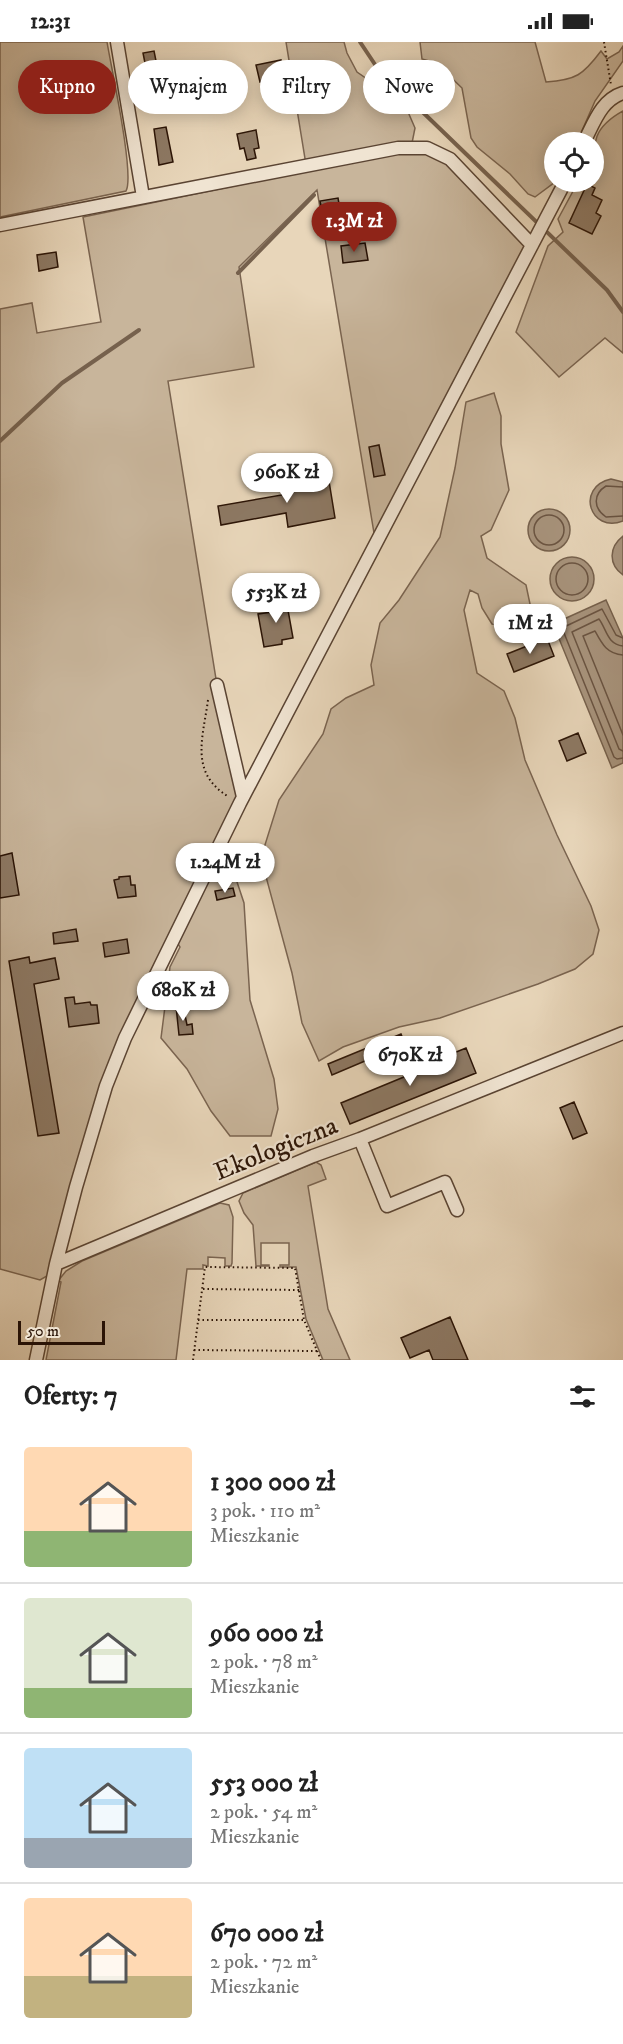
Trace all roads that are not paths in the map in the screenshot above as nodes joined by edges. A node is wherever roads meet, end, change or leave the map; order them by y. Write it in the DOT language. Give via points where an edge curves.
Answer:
graph roads {
  1 [pos="117,42"];
  2 [pos="618,95"];
  3 [pos="589,132"];
  4 [pos="560,192"];
  5 [pos="143,197"];
  6 [pos="0,225"];
  7 [pos="535,239"];
  8 [pos="217,685"];
  9 [pos="241,800"];
  10 [pos="623,1033"];
  11 [pos="360,1139"];
  12 [pos="457,1210"];
  13 [pos="56,1264"];
  14 [pos="36,1360"];
  1 -- 5 [label="street"];
  2 -- 3 [label="street" via="604,105"];
  4 -- 7 [label="street"];
  5 -- 6 [label="street"];
  5 -- 7 [label="street" via="398,148 428,148 450,159"];
  7 -- 9 [label="street"];
  8 -- 9 [label="street"];
  9 -- 13 [label="street" via="125,1038 106,1086"];
  10 -- 11 [label="street"];
  11 -- 12 [label="street, Ekologiczna" via="387,1206 445,1182"];
  11 -- 13 [label="street, Ekologiczna"];
  13 -- 14 [label="street"];
}
